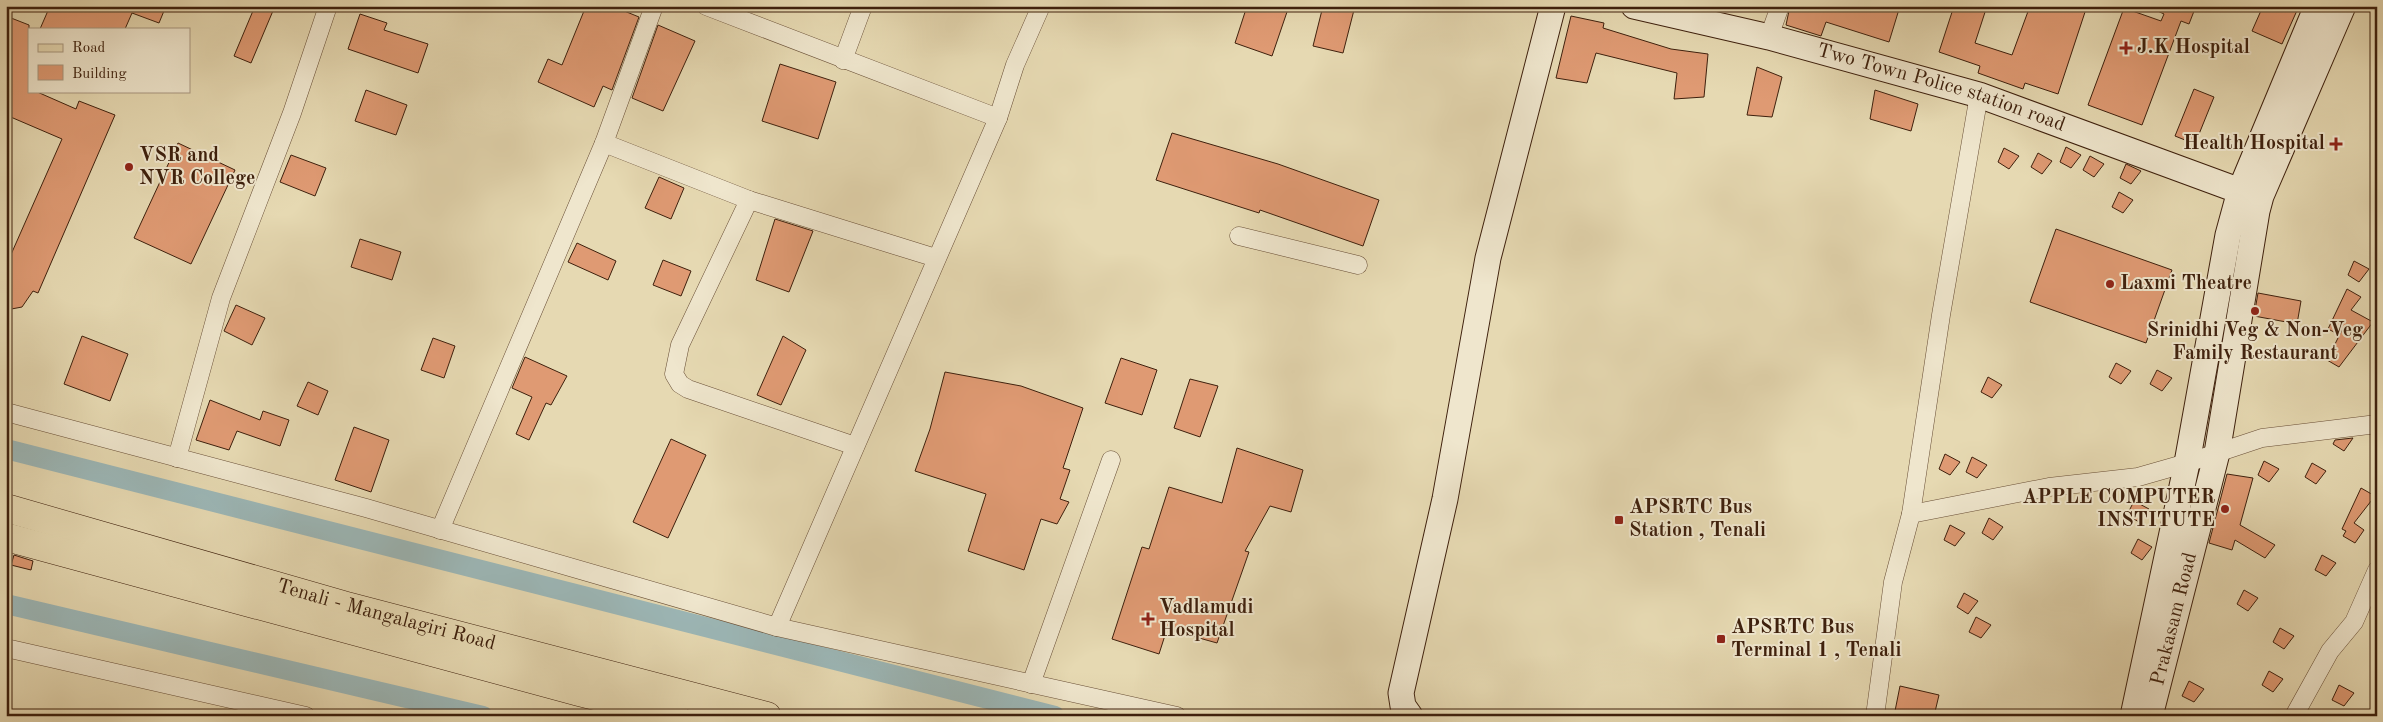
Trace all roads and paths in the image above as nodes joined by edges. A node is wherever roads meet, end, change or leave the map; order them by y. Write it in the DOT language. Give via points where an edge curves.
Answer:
graph roads {
  1 [pos="328,6"];
  2 [pos="654,6"];
  3 [pos="706,6"];
  4 [pos="863,6"];
  5 [pos="1041,6"];
  6 [pos="1552,6"];
  7 [pos="1634,6"];
  8 [pos="1780,6"];
  9 [pos="2317,6"];
  10 [pos="2343,6"];
  11 [pos="1769,37"];
  12 [pos="843,60"];
  13 [pos="1979,95"];
  14 [pos="998,118"];
  15 [pos="604,143"];
  16 [pos="2240,191"];
  17 [pos="749,200"];
  18 [pos="1239,236"];
  19 [pos="936,258"];
  20 [pos="1358,265"];
  21 [pos="6,412"];
  22 [pos="2377,424"];
  23 [pos="855,446"];
  24 [pos="2217,454"];
  25 [pos="177,458"];
  26 [pos="1111,460"];
  27 [pos="2187,463"];
  28 [pos="6,508"];
  29 [pos="1911,514"];
  30 [pos="440,530"];
  31 [pos="6,538"];
  32 [pos="2376,575"];
  33 [pos="777,627"];
  34 [pos="6,648"];
  35 [pos="1031,684"];
  36 [pos="306,716"];
  37 [pos="676,716"];
  38 [pos="767,716"];
  39 [pos="1177,716"];
  40 [pos="1410,716"];
  41 [pos="1423,716"];
  42 [pos="1876,716"];
  43 [pos="2133,716"];
  44 [pos="2150,716"];
  45 [pos="2294,716"];
  1 -- 25 [label="street" via="292,113 221,298"];
  2 -- 15 [label="street"];
  3 -- 12 [label="street"];
  4 -- 12 [label="street"];
  5 -- 14 [label="street"];
  6 -- 40 [label="main road" via="1488,258 1444,499 1401,693 1403,706"];
  7 -- 11 [label="main road, Two Town Police station road"];
  8 -- 11 [label="street"];
  9 -- 16 [label="main road, Prakasam Road"];
  10 -- 24 [label="main road, Prakasam Road" via="2261,196"];
  11 -- 13 [label="main road, Two Town Police station road"];
  12 -- 14 [label="street"];
  13 -- 16 [label="main road, Two Town Police station road"];
  13 -- 29 [label="street"];
  14 -- 19 [label="street"];
  15 -- 17 [label="street"];
  15 -- 30 [label="street"];
  16 -- 27 [label="main road, Prakasam Road" via="2221,271"];
  17 -- 19 [label="street"];
  17 -- 23 [label="street" via="680,345 674,374 688,389"];
  18 -- 20 [label="street"];
  19 -- 23 [label="street"];
  21 -- 25 [label="street"];
  22 -- 24 [label="street" via="2262,438"];
  23 -- 33 [label="street"];
  24 -- 27 [label="street"];
  24 -- 44 [label="main road, Prakasam Road"];
  25 -- 30 [label="street"];
  26 -- 35 [label="street"];
  27 -- 29 [label="street" via="2138,477 2049,487"];
  27 -- 43 [label="main road, Prakasam Road"];
  28 -- 38 [label="main road, Tenali - Mangalagiri Road" via="353,608"];
  29 -- 42 [label="street" via="1893,582"];
  30 -- 33 [label="street"];
  31 -- 37 [label="main road, Tenali - Mangalagiri Road"];
  32 -- 45 [label="street" via="2354,622 2330,651"];
  33 -- 35 [label="street"];
  34 -- 36 [label="street"];
  35 -- 39 [label="street"];
  40 -- 41 [label="street"];
}
